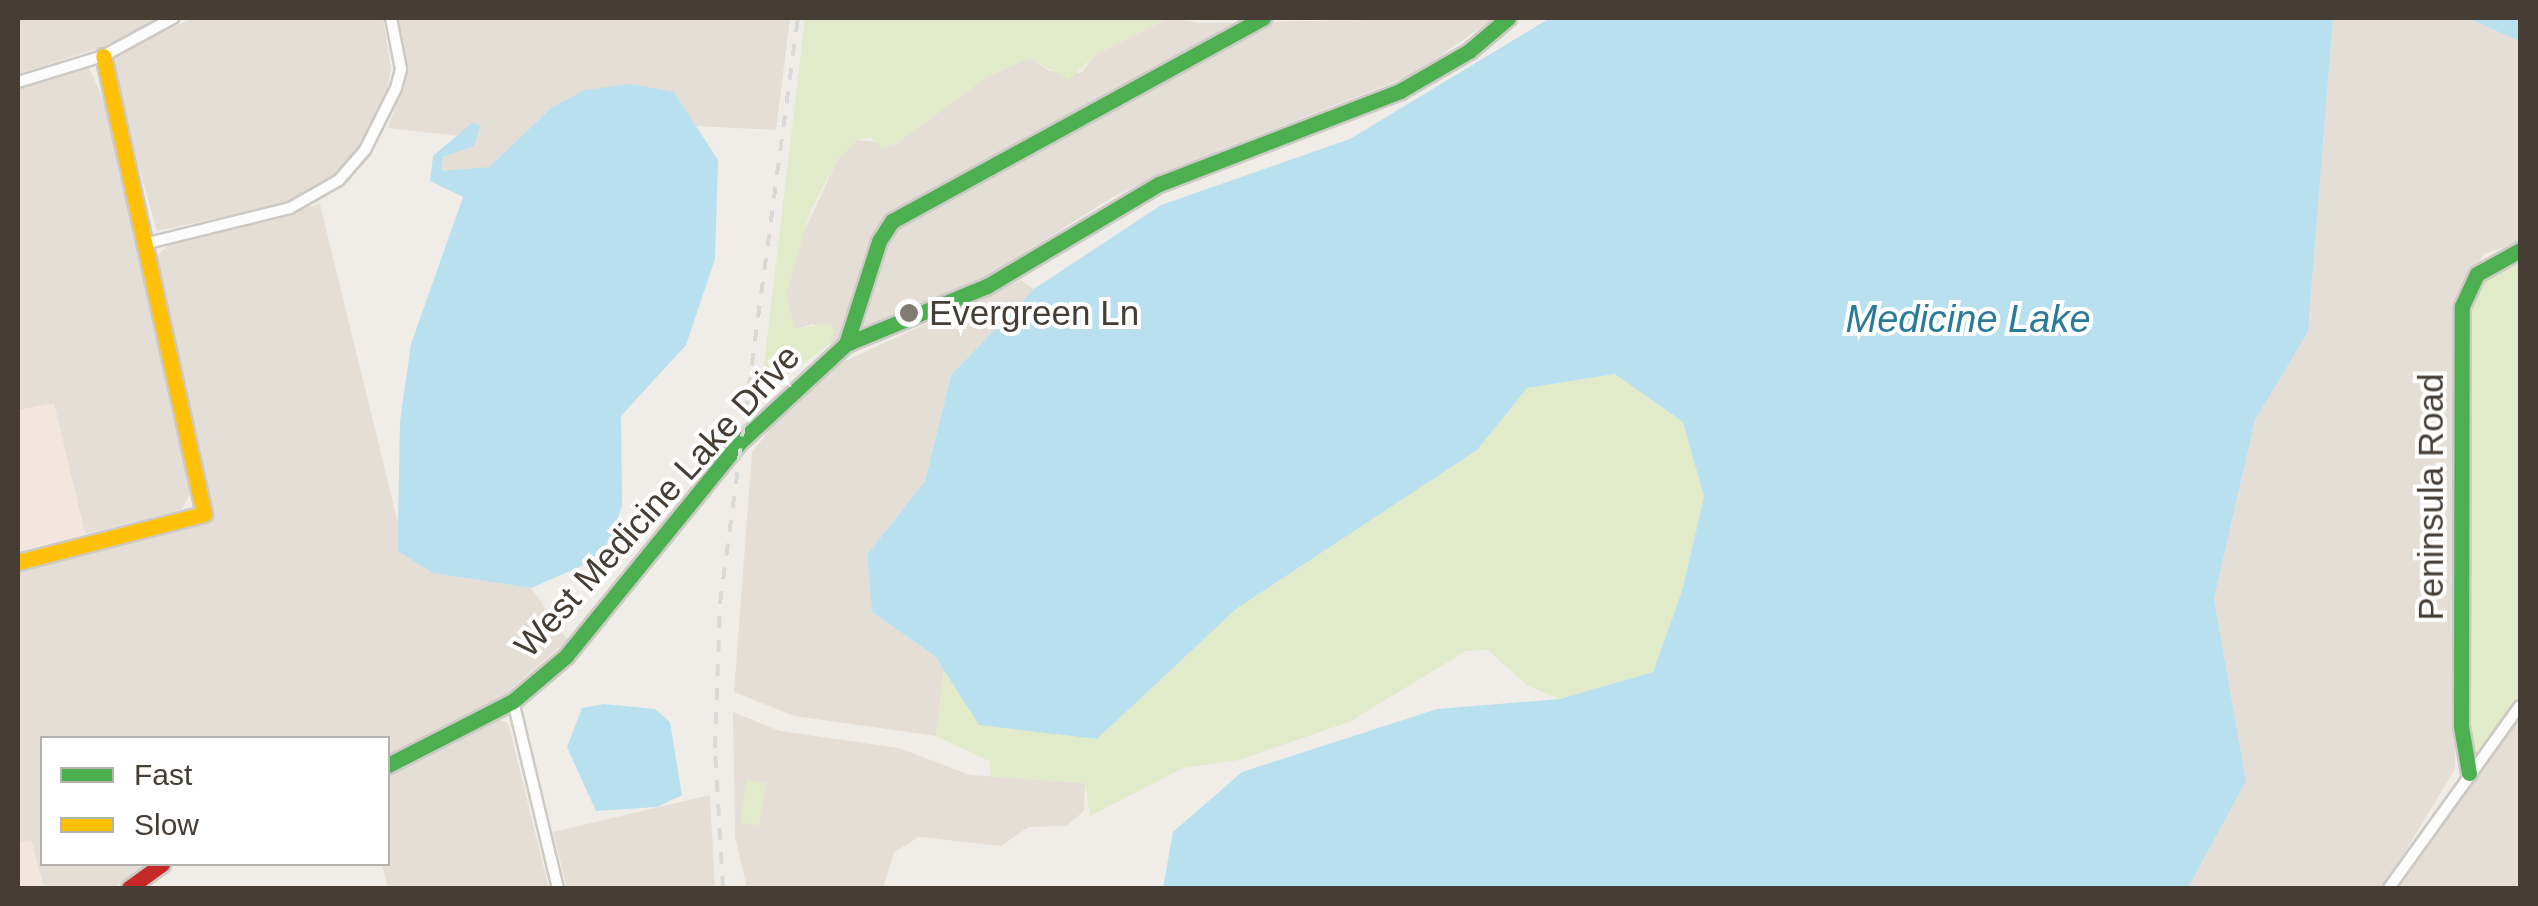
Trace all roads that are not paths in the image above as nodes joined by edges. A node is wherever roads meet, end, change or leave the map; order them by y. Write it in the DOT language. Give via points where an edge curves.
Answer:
graph roads {
  1 [pos="173,18"];
  2 [pos="391,18"];
  3 [pos="1263,18"];
  4 [pos="1508,18"];
  5 [pos="103,56"];
  6 [pos="18,82"];
  7 [pos="148,243"];
  8 [pos="2520,250"];
  9 [pos="846,344"];
  10 [pos="18,562"];
  11 [pos="514,701"];
  12 [pos="2520,706"];
  13 [pos="390,764"];
  14 [pos="2469,773"];
  15 [pos="159,866"];
  16 [pos="129,888"];
  17 [pos="558,888"];
  18 [pos="2389,888"];
  1 -- 5 [label="street"];
  2 -- 7 [label="street" via="402,69 396,88 365,150 321,196"];
  3 -- 9 [label="street" via="892,221 879,241"];
  4 -- 9 [label="street, West Medicine Lake Drive" via="1400,91 1160,184 987,286"];
  5 -- 6 [label="street"];
  5 -- 7 [label="street"];
  7 -- 10 [label="street" via="204,514"];
  8 -- 14 [label="street, Peninsula Road" via="2477,274 2462,306 2462,726"];
  9 -- 11 [label="street, West Medicine Lake Drive" via="788,391 566,656"];
  11 -- 13 [label="street, West Medicine Lake Drive"];
  11 -- 17 [label="street"];
  12 -- 14 [label="street"];
  14 -- 18 [label="street"];
  15 -- 16 [label="street"];
}
